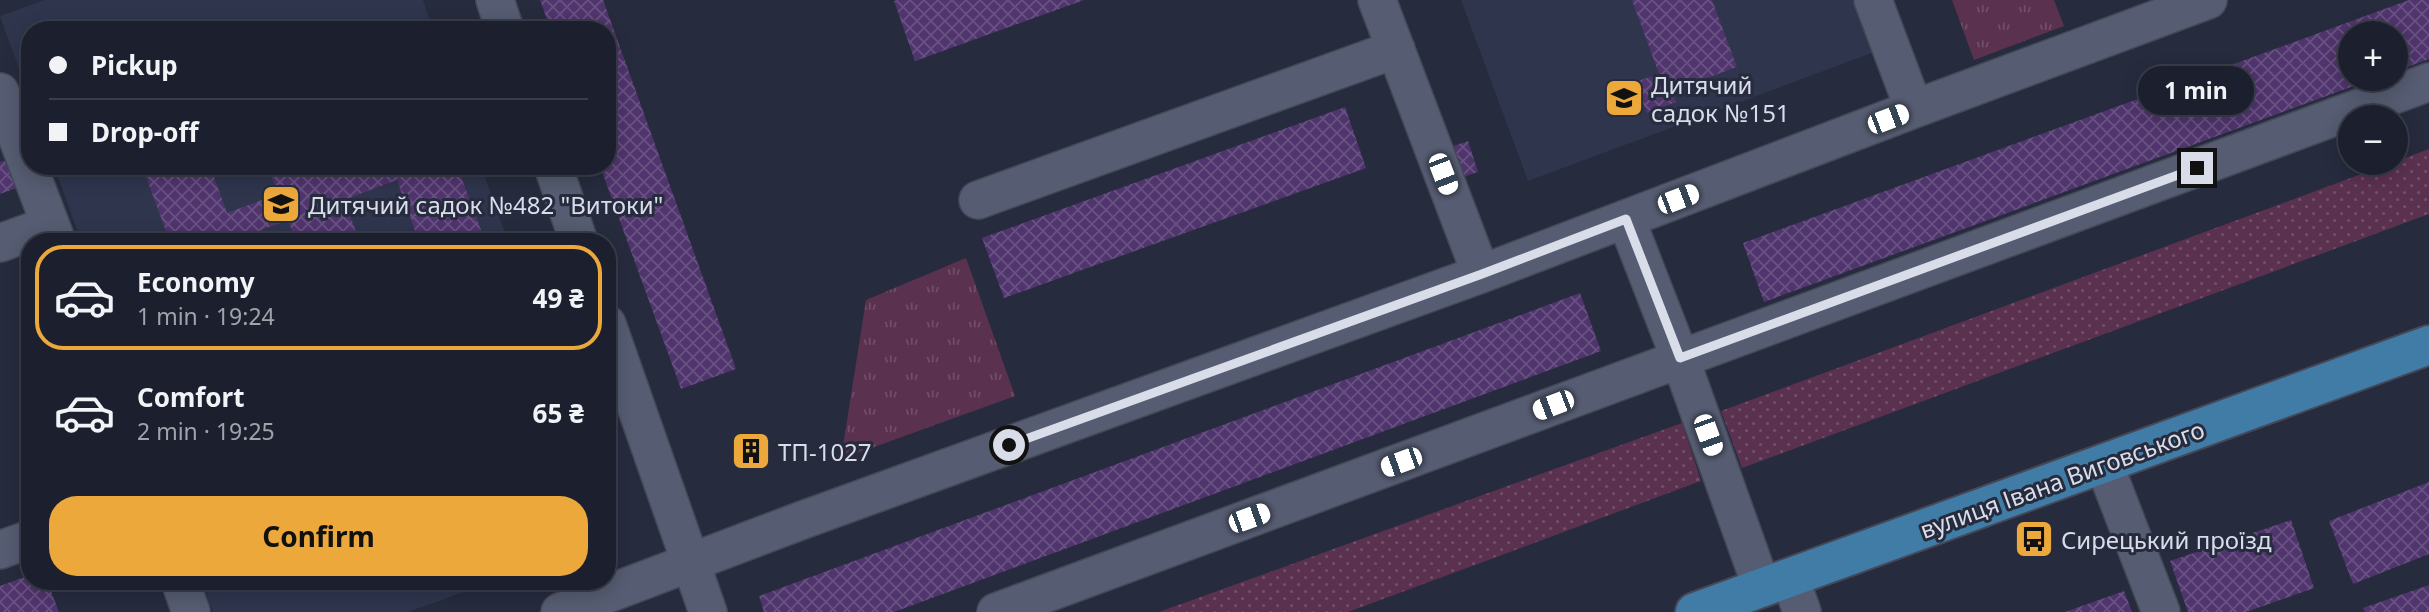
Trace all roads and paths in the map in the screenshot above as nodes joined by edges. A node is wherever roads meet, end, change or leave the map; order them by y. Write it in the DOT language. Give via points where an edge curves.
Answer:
graph roads {
  1 [pos="495,0"];
  2 [pos="1377,0"];
  3 [pos="1873,0"];
  4 [pos="2208,0"];
  5 [pos="502,21"];
  6 [pos="1396,49"];
  7 [pos="2429,82"];
  8 [pos="0,92"];
  9 [pos="1914,109"];
  10 [pos="21,147"];
  11 [pos="32,175"];
  12 [pos="555,175"];
  13 [pos="978,201"];
  14 [pos="1626,219"];
  15 [pos="54,233"];
  16 [pos="576,233"];
  17 [pos="21,239"];
  18 [pos="0,243"];
  19 [pos="1482,274"];
  20 [pos="2429,345"];
  21 [pos="616,350"];
  22 [pos="1680,358"];
  23 [pos="2104,464"];
  24 [pos="21,542"];
  25 [pos="0,550"];
  26 [pos="690,564"];
  27 [pos="183,590"];
  28 [pos="1785,593"];
  29 [pos="191,612"];
  30 [pos="560,612"];
  31 [pos="708,612"];
  32 [pos="996,612"];
  33 [pos="1695,612"];
  34 [pos="2161,612"];
  1 -- 5 [label="street"];
  2 -- 6 [label="street"];
  3 -- 9 [label="street"];
  4 -- 9 [label="street"];
  6 -- 13 [label="street"];
  6 -- 19 [label="street"];
  7 -- 22 [label="street"];
  8 -- 10 [label="street"];
  9 -- 14 [label="street"];
  11 -- 15 [label="street"];
  12 -- 16 [label="street"];
  14 -- 19 [label="street"];
  14 -- 22 [label="street"];
  17 -- 18 [label="street"];
  19 -- 26 [label="street"];
  20 -- 23 [label="main road, вулиця Івана Виговського"];
  21 -- 26 [label="street"];
  22 -- 28 [label="street"];
  22 -- 32 [label="street"];
  23 -- 28 [label="main road, вулиця Івана Виговського"];
  23 -- 34 [label="street"];
  24 -- 25 [label="street"];
  26 -- 30 [label="street"];
  26 -- 31 [label="street"];
  27 -- 29 [label="street"];
  28 -- 33 [label="main road, вулиця Івана Виговського"];
}
